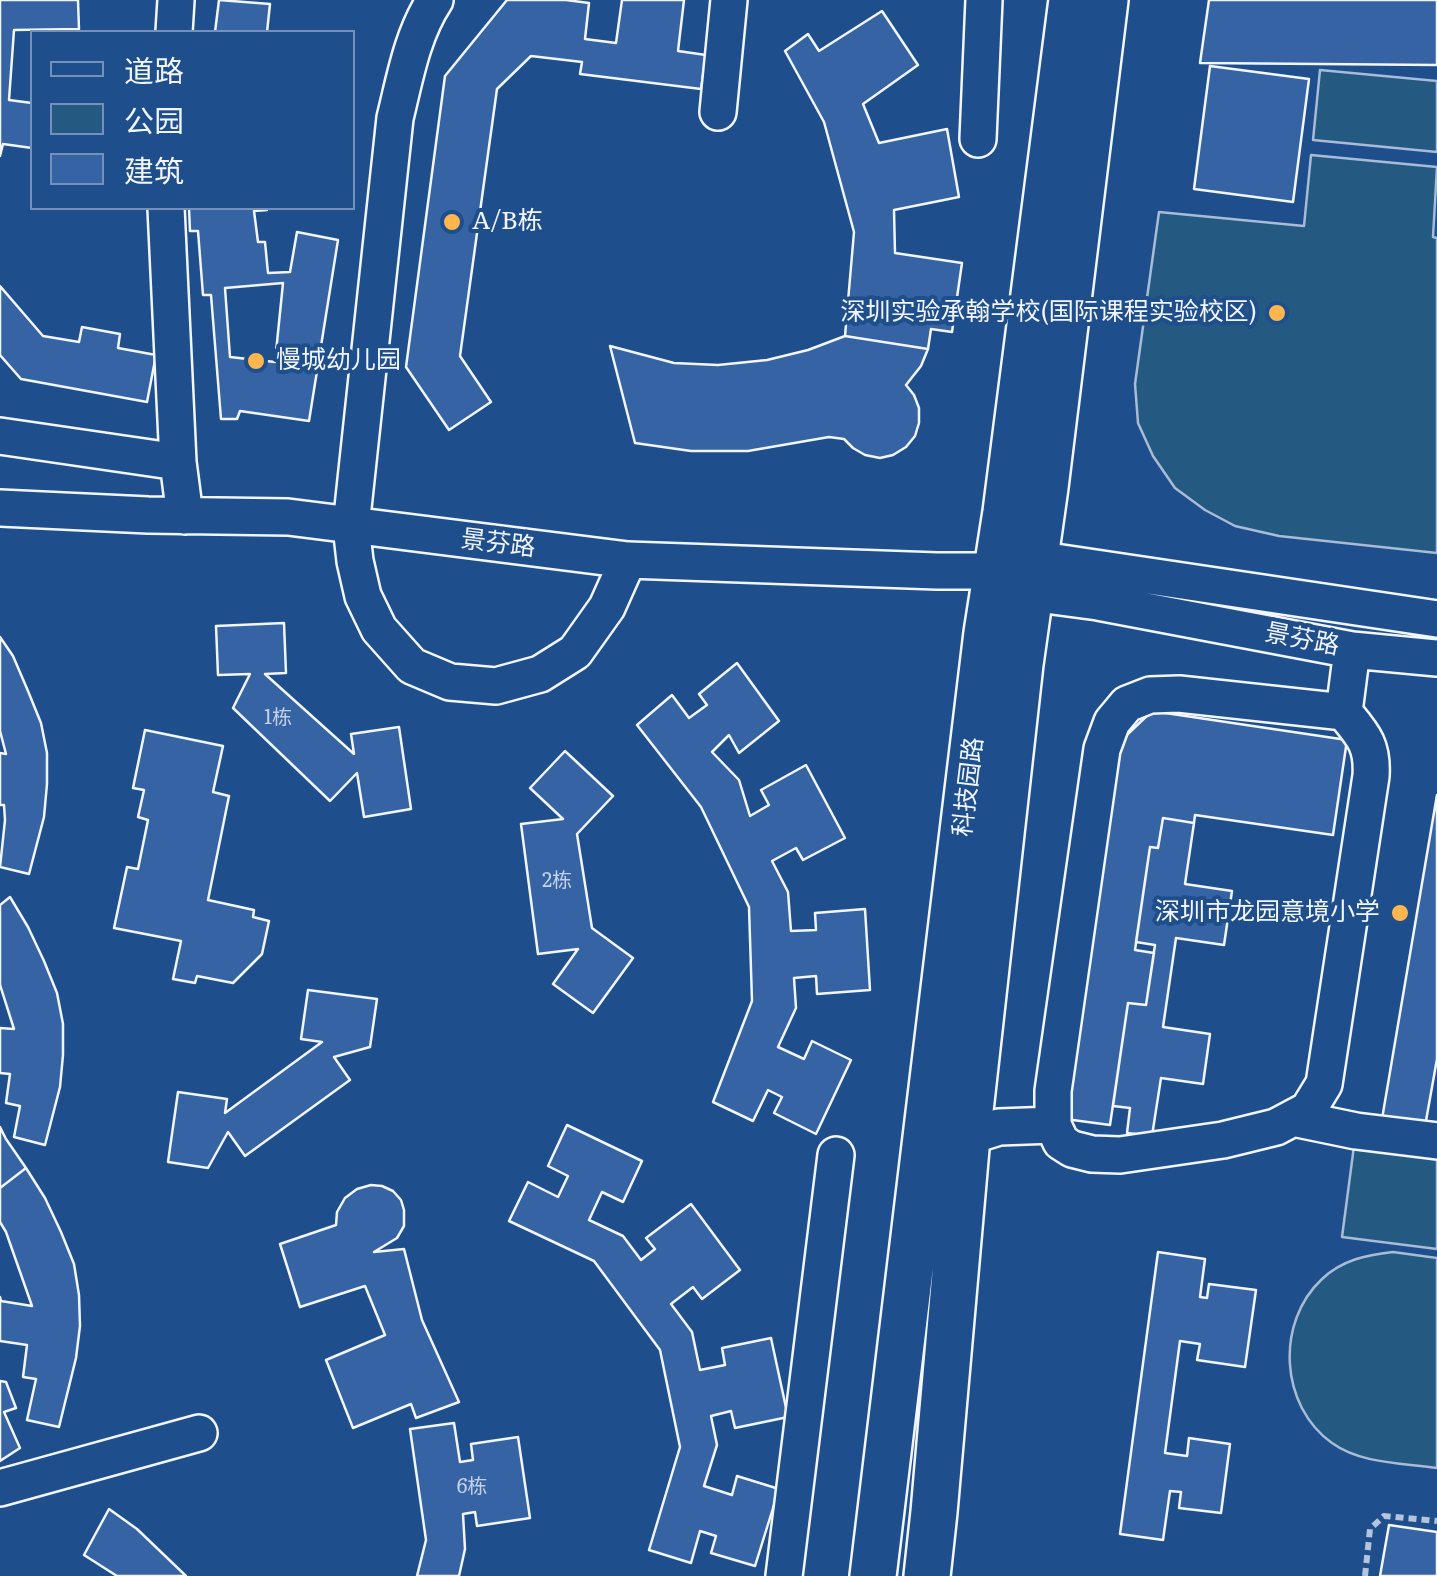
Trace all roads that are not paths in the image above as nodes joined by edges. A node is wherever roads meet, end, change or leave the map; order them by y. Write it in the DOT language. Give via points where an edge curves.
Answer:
graph roads {
  1 [pos="176,0"];
  2 [pos="434,0"];
  3 [pos="730,0"];
  4 [pos="984,0"];
  5 [pos="1072,0"];
  6 [pos="1105,0"];
  7 [pos="174,30"];
  8 [pos="718,112"];
  9 [pos="978,139"];
  10 [pos="166,210"];
  11 [pos="0,436"];
  12 [pos="178,462"];
  13 [pos="0,508"];
  14 [pos="185,516"];
  15 [pos="351,526"];
  16 [pos="628,560"];
  17 [pos="1021,574"];
  18 [pos="1437,619"];
  19 [pos="1352,650"];
  20 [pos="1437,658"];
  21 [pos="1344,712"];
  22 [pos="1292,1118"];
  23 [pos="1053,1126"];
  24 [pos="967,1137"];
  25 [pos="1437,1140"];
  26 [pos="836,1155"];
  27 [pos="199,1433"];
  28 [pos="0,1488"];
  29 [pos="784,1576"];
  30 [pos="873,1576"];
  31 [pos="926,1576"];
  1 -- 7 [label="street"];
  2 -- 15 [label="street" via="395,118"];
  3 -- 8 [label="street"];
  4 -- 9 [label="street"];
  5 -- 17 [label="main road, 科技园路"];
  6 -- 17 [label="main road, 科技园路"];
  10 -- 12 [label="street"];
  11 -- 12 [label="street"];
  12 -- 14 [label="street"];
  13 -- 14 [label="street, 景芬路"];
  14 -- 15 [label="street, 景芬路" via="288,517"];
  15 -- 16 [label="street, 景芬路"];
  15 -- 16 [label="street" via="363,596 379,629 412,666 450,682 496,686 540,674 575,652 608,608"];
  16 -- 17 [label="street, 景芬路"];
  17 -- 18 [label="street, 景芬路"];
  17 -- 19 [label="street, 景芬路" via="1098,602"];
  17 -- 24 [label="main road, 科技园路" via="1020,664"];
  17 -- 30 [label="main road, 科技园路" via="987,633"];
  19 -- 20 [label="street, 景芬路"];
  19 -- 21 [label="street"];
  21 -- 22 [label="street" via="1372,754 1371,776 1324,1084 1308,1110"];
  21 -- 23 [label="street" via="1150,695 1127,704 1112,722 1102,749"];
  22 -- 23 [label="street" via="1223,1140 1120,1155 1072,1149"];
  22 -- 25 [label="street"];
  23 -- 24 [label="street" via="999,1127"];
  24 -- 31 [label="main road, 科技园路"];
  26 -- 29 [label="street"];
  27 -- 28 [label="street"];
}
